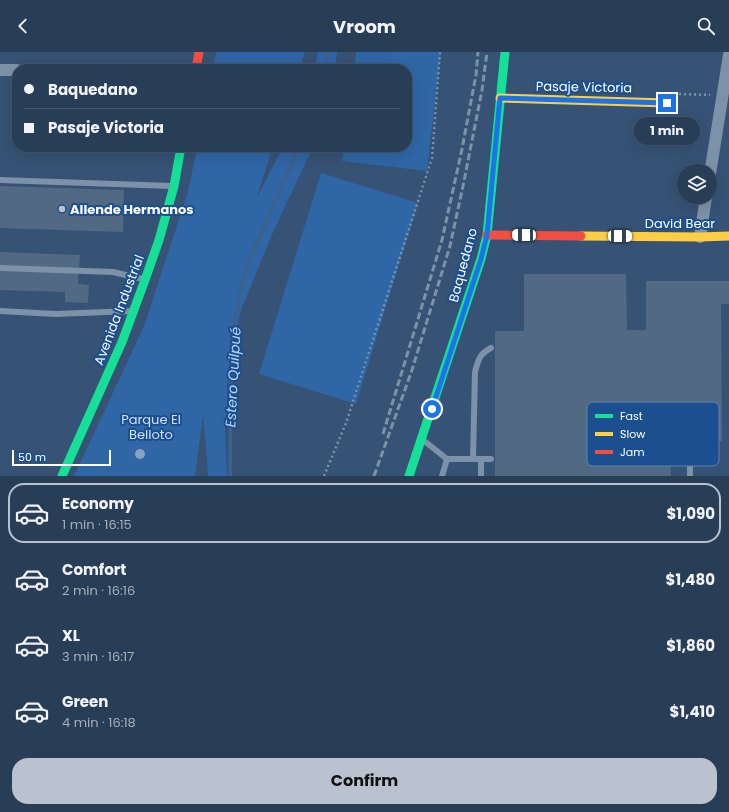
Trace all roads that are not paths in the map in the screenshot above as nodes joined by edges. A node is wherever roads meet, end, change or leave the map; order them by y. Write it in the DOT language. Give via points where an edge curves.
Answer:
graph roads {
  1 [pos="199,52"];
  2 [pos="505,52"];
  3 [pos="729,54"];
  4 [pos="197,64"];
  5 [pos="0,70"];
  6 [pos="12,70"];
  7 [pos="500,98"];
  8 [pos="667,103"];
  9 [pos="180,152"];
  10 [pos="712,164"];
  11 [pos="0,180"];
  12 [pos="174,186"];
  13 [pos="705,204"];
  14 [pos="487,235"];
  15 [pos="729,236"];
  16 [pos="700,237"];
  17 [pos="0,268"];
  18 [pos="145,280"];
  19 [pos="0,311"];
  20 [pos="134,311"];
  21 [pos="491,348"];
  22 [pos="422,438"];
  23 [pos="447,459"];
  24 [pos="473,459"];
  25 [pos="481,459"];
  26 [pos="491,459"];
  27 [pos="62,476"];
  28 [pos="409,476"];
  29 [pos="442,476"];
  30 [pos="481,476"];
  1 -- 4 [label="street"];
  2 -- 7 [label="street, Baquedano"];
  3 -- 10 [label="street"];
  5 -- 6 [label="street"];
  7 -- 8 [label="street, Pasaje Victoria"];
  7 -- 14 [label="street, Baquedano"];
  9 -- 12 [label="street, Avenida Industrial"];
  11 -- 12 [label="lane"];
  12 -- 18 [label="street, Avenida Industrial"];
  13 -- 16 [label="street"];
  14 -- 16 [label="street, David Bear"];
  14 -- 22 [label="street, Baquedano"];
  15 -- 16 [label="street, David Bear"];
  17 -- 18 [label="lane" via="113,272"];
  18 -- 20 [label="street, Avenida Industrial"];
  19 -- 20 [label="lane" via="56,314"];
  20 -- 27 [label="street, Avenida Industrial"];
  21 -- 24 [label="lane" via="478,360 474,372"];
  22 -- 23 [label="lane"];
  22 -- 28 [label="street, Baquedano"];
  23 -- 24 [label="lane"];
  23 -- 29 [label="lane"];
  24 -- 25 [label="lane"];
  25 -- 26 [label="lane"];
  25 -- 30 [label="lane"];
}
